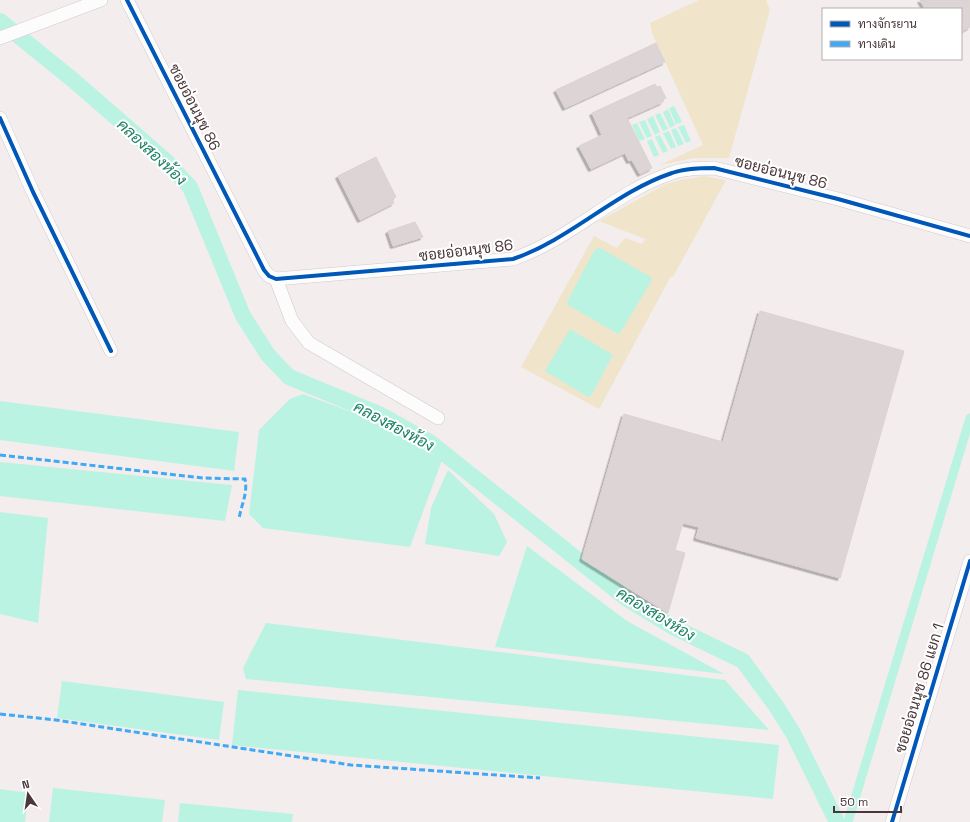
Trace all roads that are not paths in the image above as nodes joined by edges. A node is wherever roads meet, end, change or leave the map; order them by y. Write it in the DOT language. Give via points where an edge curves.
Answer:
graph roads {
  1 [pos="101,0"];
  2 [pos="126,0"];
  3 [pos="0,38"];
  4 [pos="0,118"];
  5 [pos="970,236"];
  6 [pos="276,279"];
  7 [pos="111,351"];
  8 [pos="438,418"];
  9 [pos="970,561"];
  10 [pos="892,822"];
  1 -- 3 [label="street"];
  2 -- 6 [label="street, ซอยอ่อนนุช 86" via="264,270"];
  4 -- 7 [label="street" via="33,192"];
  5 -- 6 [label="street, ซอยอ่อนนุช 86" via="714,168 698,168 673,172 653,181 624,196 535,252 514,259"];
  6 -- 8 [label="street" via="292,321 309,343"];
  9 -- 10 [label="street, ซอยอ่อนนุช 86 แยก 1"];
}
